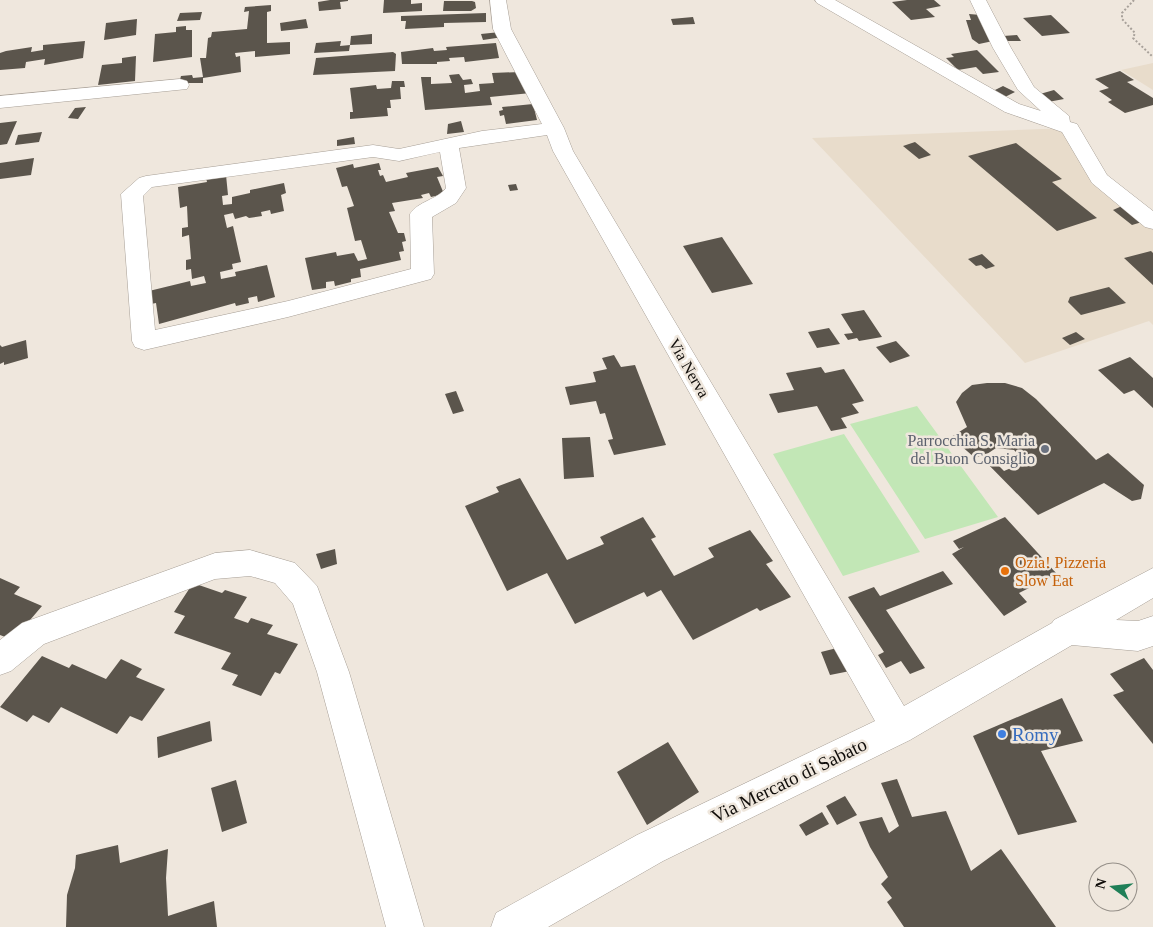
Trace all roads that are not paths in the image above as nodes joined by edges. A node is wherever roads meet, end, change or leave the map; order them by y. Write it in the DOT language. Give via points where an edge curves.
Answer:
graph roads {
  1 [pos="498,0"];
  2 [pos="823,0"];
  3 [pos="978,0"];
  4 [pos="180,85"];
  5 [pos="0,102"];
  6 [pos="554,128"];
  7 [pos="1070,128"];
  8 [pos="449,145"];
  9 [pos="1153,222"];
  10 [pos="1153,582"];
  11 [pos="1066,630"];
  12 [pos="1153,630"];
  13 [pos="0,660"];
  14 [pos="898,728"];
  15 [pos="405,927"];
  16 [pos="510,927"];
  1 -- 6 [label="street, Via Nerva" via="502,29"];
  2 -- 7 [label="street" via="1012,108"];
  3 -- 7 [label="street" via="1028,90"];
  4 -- 5 [label="street"];
  6 -- 8 [label="street" via="482,137"];
  6 -- 14 [label="street, Via Nerva" via="563,151"];
  7 -- 9 [label="street" via="1099,179"];
  8 -- 8 [label="street" via="399,155 372,151 146,182 132,194 144,341 288,309 423,274 421,214 448,198 456,188"];
  10 -- 11 [label="street, Via Mercato di Sabato"];
  11 -- 12 [label="street" via="1138,636"];
  11 -- 14 [label="street, Via Mercato di Sabato"];
  13 -- 15 [label="street" via="33,633 215,566 250,563 284,572 306,596 333,672"];
  14 -- 16 [label="street, Via Mercato di Sabato" via="650,848"];
}
